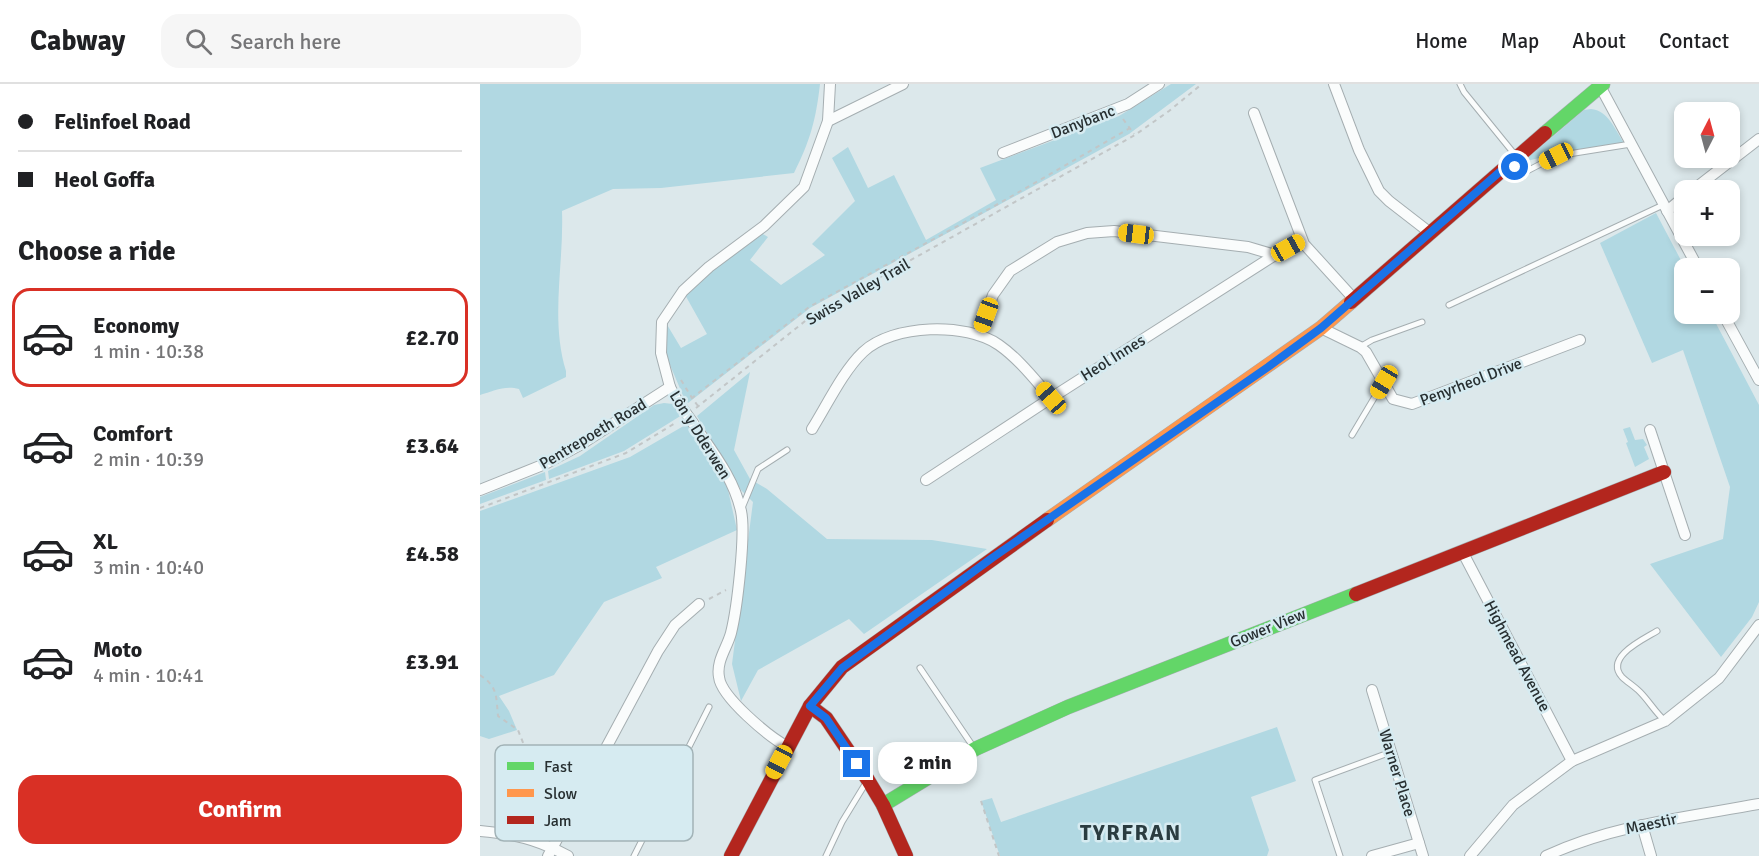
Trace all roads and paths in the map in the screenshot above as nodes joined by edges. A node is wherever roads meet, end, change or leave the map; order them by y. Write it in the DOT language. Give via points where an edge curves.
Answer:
graph roads {
  1 [pos="830,84"];
  2 [pos="903,84"];
  3 [pos="1159,84"];
  4 [pos="1202,84"];
  5 [pos="1334,84"];
  6 [pos="1460,84"];
  7 [pos="1601,85"];
  8 [pos="1117,109"];
  9 [pos="1254,113"];
  10 [pos="828,121"];
  11 [pos="1130,128"];
  12 [pos="1135,135"];
  13 [pos="1759,139"];
  14 [pos="1631,144"];
  15 [pos="1003,153"];
  16 [pos="1514,160"];
  17 [pos="1706,180"];
  18 [pos="1674,203"];
  19 [pos="1665,208"];
  20 [pos="1428,232"];
  21 [pos="1302,240"];
  22 [pos="1275,255"];
  23 [pos="1692,258"];
  24 [pos="1354,299"];
  25 [pos="1449,305"];
  26 [pos="1422,322"];
  27 [pos="1728,324"];
  28 [pos="1321,328"];
  29 [pos="979,335"];
  30 [pos="1580,340"];
  31 [pos="1360,346"];
  32 [pos="681,380"];
  33 [pos="1759,380"];
  34 [pos="1384,382"];
  35 [pos="670,387"];
  36 [pos="692,398"];
  37 [pos="1051,398"];
  38 [pos="698,406"];
  39 [pos="691,419"];
  40 [pos="681,420"];
  41 [pos="812,429"];
  42 [pos="1650,430"];
  43 [pos="1352,435"];
  44 [pos="787,450"];
  45 [pos="1664,472"];
  46 [pos="926,480"];
  47 [pos="480,489"];
  48 [pos="480,508"];
  49 [pos="741,510"];
  50 [pos="1685,535"];
  51 [pos="1462,551"];
  52 [pos="738,587"];
  53 [pos="699,604"];
  54 [pos="1759,626"];
  55 [pos="1657,631"];
  56 [pos="920,668"];
  57 [pos="480,675"];
  58 [pos="1371,690"];
  59 [pos="810,706"];
  60 [pos="709,707"];
  61 [pos="1665,721"];
  62 [pos="524,745"];
  63 [pos="607,745"];
  64 [pos="690,745"];
  65 [pos="788,747"];
  66 [pos="975,749"];
  67 [pos="1391,752"];
  68 [pos="1572,761"];
  69 [pos="868,780"];
  70 [pos="981,801"];
  71 [pos="1759,804"];
  72 [pos="883,805"];
  73 [pos="1642,825"];
  74 [pos="480,831"];
  75 [pos="495,832"];
  76 [pos="530,841"];
  77 [pos="642,841"];
  78 [pos="1419,843"];
  79 [pos="550,852"];
  80 [pos="568,856"];
  81 [pos="634,856"];
  82 [pos="731,856"];
  83 [pos="826,856"];
  84 [pos="906,856"];
  85 [pos="999,856"];
  86 [pos="1340,856"];
  87 [pos="1372,856"];
  88 [pos="1423,856"];
  89 [pos="1470,856"];
  90 [pos="1546,856"];
  91 [pos="1650,856"];
  1 -- 10 [label="street, Lôn y Dderwen"];
  2 -- 10 [label="street"];
  3 -- 8 [label="street, Danybanc"];
  4 -- 12 [label="path, Swiss Valley Trail"];
  5 -- 20 [label="street" via="1379,191"];
  6 -- 16 [label="lane"];
  7 -- 14 [label="street"];
  7 -- 16 [label="main road"];
  8 -- 11 [label="path"];
  8 -- 15 [label="street, Danybanc"];
  9 -- 21 [label="street"];
  10 -- 35 [label="street, Lôn y Dderwen" via="804,187 764,226 683,291 662,322 661,354"];
  11 -- 12 [label="path"];
  11 -- 36 [label="path" via="809,307"];
  12 -- 38 [label="path, Swiss Valley Trail" via="814,314"];
  13 -- 17 [label="street"];
  14 -- 16 [label="lane" via="1556,156 1521,172"];
  14 -- 19 [label="street"];
  16 -- 20 [label="main road"];
  18 -- 19 [label="street"];
  19 -- 23 [label="street"];
  19 -- 25 [label="lane"];
  20 -- 24 [label="main road"];
  21 -- 22 [label="street, Heol Innes"];
  21 -- 24 [label="street"];
  22 -- 29 [label="street" via="1248,247 1158,236 1114,231 1088,233 1057,242 1010,272 993,295"];
  22 -- 37 [label="street, Heol Innes"];
  24 -- 28 [label="main road"];
  26 -- 31 [label="lane"];
  27 -- 33 [label="street"];
  28 -- 31 [label="street"];
  28 -- 59 [label="main road" via="851,661"];
  29 -- 37 [label="street" via="998,344"];
  29 -- 41 [label="street" via="954,329 929,330 882,339 853,363"];
  30 -- 34 [label="street, Penyrheol Drive" via="1412,404 1394,399"];
  31 -- 34 [label="street, Penyrheol Drive"];
  32 -- 36 [label="path"];
  34 -- 43 [label="lane"];
  35 -- 39 [label="street, Lôn y Dderwen, bridge"];
  35 -- 47 [label="street, Pentrepoeth Road" via="545,464"];
  36 -- 38 [label="path"];
  37 -- 46 [label="street, Heol Innes"];
  38 -- 39 [label="path, Swiss Valley Trail"];
  39 -- 49 [label="street, Lôn y Dderwen" via="732,486"];
  40 -- 48 [label="path" via="626,453"];
  42 -- 45 [label="street"];
  44 -- 49 [label="lane" via="758,470"];
  45 -- 50 [label="street"];
  45 -- 51 [label="main road, Gower View"];
  49 -- 52 [label="street, Lôn y Dderwen"];
  51 -- 66 [label="main road, Gower View" via="1068,707"];
  51 -- 68 [label="street, Highmead Avenue"];
  52 -- 53 [label="path"];
  52 -- 65 [label="street, Lôn y Dderwen" via="731,634 719,664 718,678 725,692 764,731"];
  53 -- 63 [label="street" via="675,625 658,651"];
  54 -- 61 [label="street" via="1719,678"];
  55 -- 61 [label="lane" via="1625,652 1617,664 1622,677"];
  56 -- 66 [label="lane"];
  57 -- 62 [label="path" via="491,682 498,716 518,730"];
  58 -- 67 [label="street, Warner Place"];
  59 -- 65 [label="main road"];
  59 -- 69 [label="main road" via="826,718"];
  60 -- 64 [label="lane"];
  61 -- 68 [label="street"];
  65 -- 82 [label="main road"];
  66 -- 72 [label="main road, Gower View"];
  67 -- 78 [label="street, Warner Place"];
  67 -- 86 [label="lane" via="1316,780"];
  68 -- 89 [label="street" via="1513,805"];
  69 -- 72 [label="main road"];
  69 -- 83 [label="lane"];
  70 -- 85 [label="path"];
  71 -- 73 [label="street, Maestir"];
  72 -- 84 [label="main road"];
  73 -- 90 [label="street, Maestir"];
  73 -- 91 [label="street"];
  74 -- 75 [label="street"];
  76 -- 79 [label="street"];
  77 -- 81 [label="lane"];
  78 -- 87 [label="street"];
  78 -- 88 [label="street, Warner Place"];
  79 -- 80 [label="street"];
}
